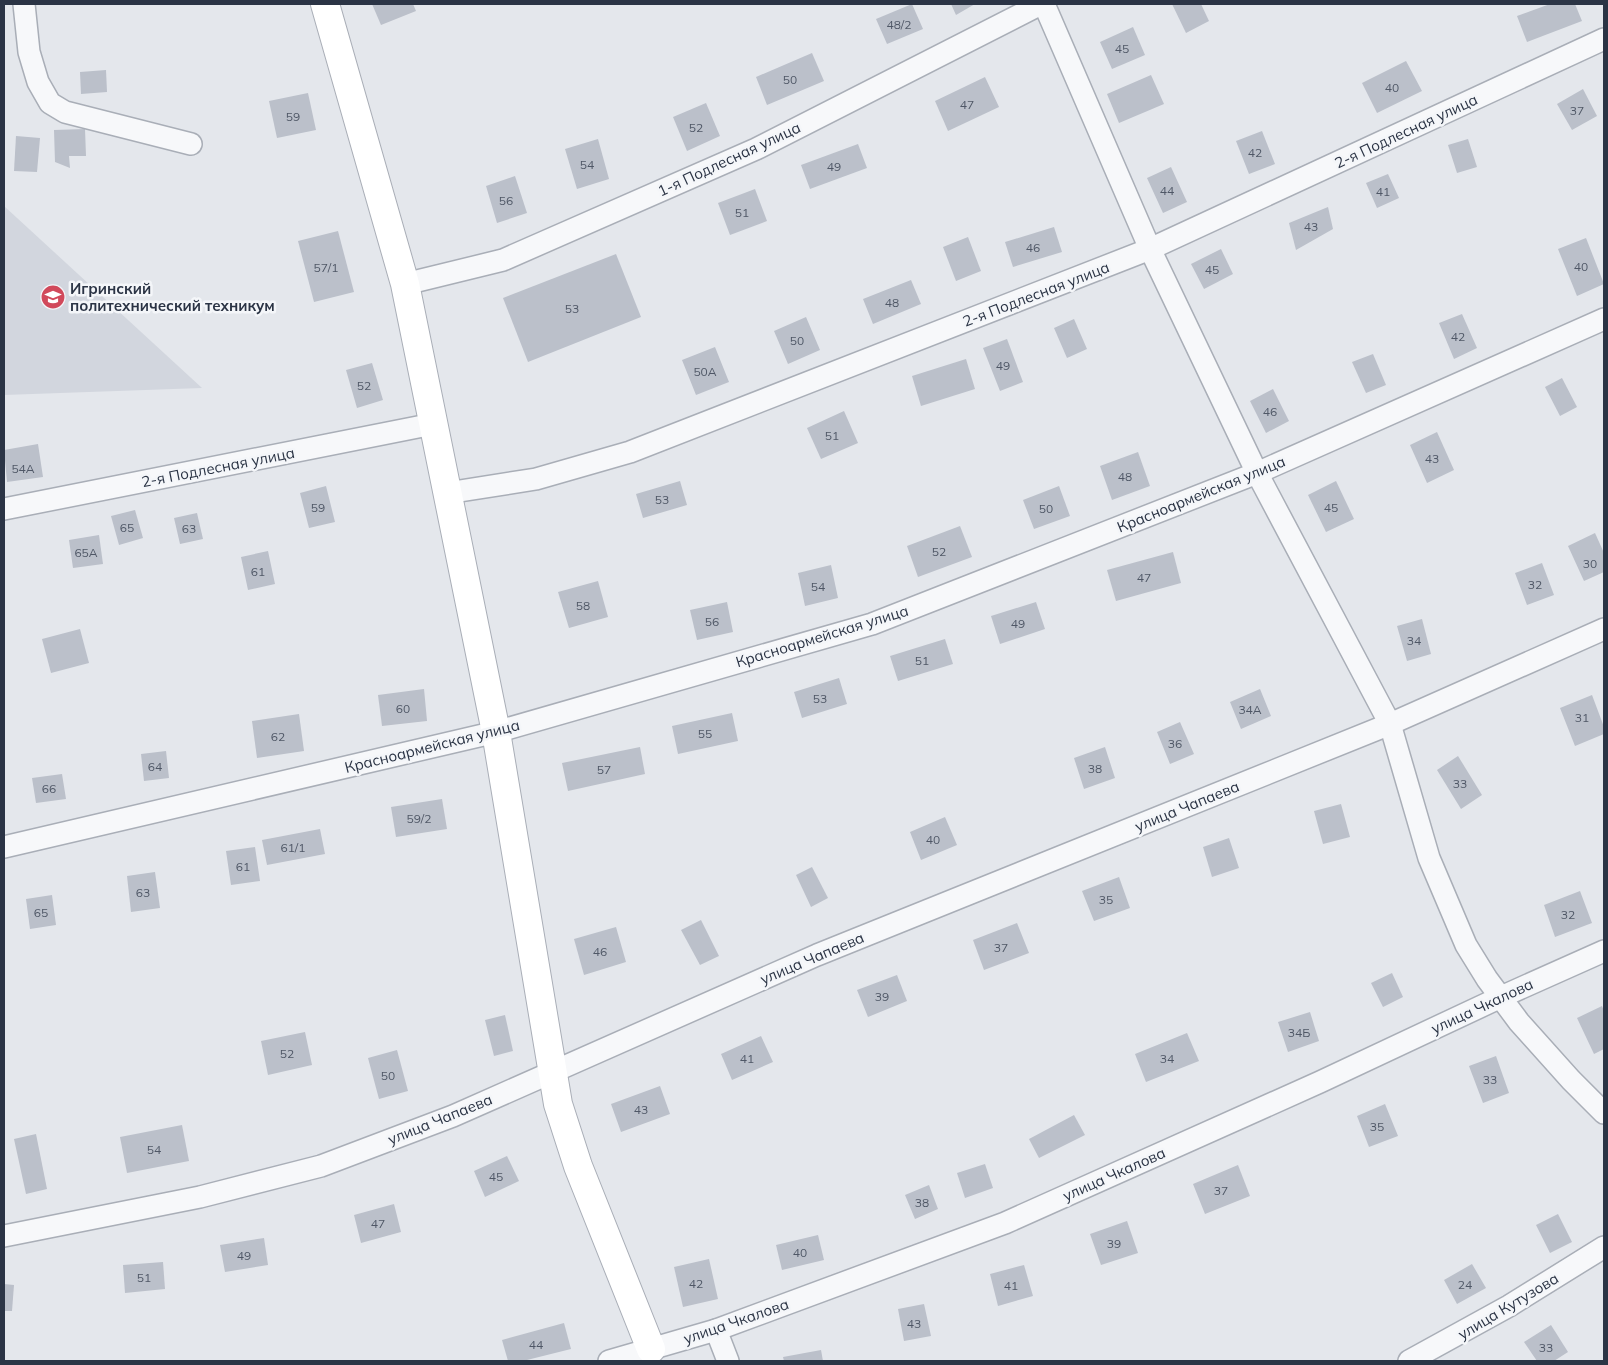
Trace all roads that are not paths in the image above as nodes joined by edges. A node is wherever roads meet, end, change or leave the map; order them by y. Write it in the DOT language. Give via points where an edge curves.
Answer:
graph roads {
  1 [pos="24,4"];
  2 [pos="325,4"];
  3 [pos="1042,4"];
  4 [pos="1604,39"];
  5 [pos="190,144"];
  6 [pos="1150,249"];
  7 [pos="405,284"];
  8 [pos="1604,319"];
  9 [pos="433,424"];
  10 [pos="1257,473"];
  11 [pos="447,493"];
  12 [pos="4,509"];
  13 [pos="1604,629"];
  14 [pos="1390,724"];
  15 [pos="496,732"];
  16 [pos="4,847"];
  17 [pos="1604,951"];
  18 [pos="1501,997"];
  19 [pos="552,1072"];
  20 [pos="1604,1113"];
  21 [pos="4,1236"];
  22 [pos="1604,1247"];
  23 [pos="716,1330"];
  24 [pos="651,1349"];
  25 [pos="608,1361"];
  26 [pos="728,1361"];
  27 [pos="1409,1361"];
  1 -- 5 [label="street" via="29,52 38,82 50,104 65,112"];
  2 -- 7 [label="street"];
  3 -- 6 [label="street"];
  3 -- 7 [label="street, 1-я Подлесная улица" via="756,149 503,260"];
  4 -- 6 [label="street, 2-я Подлесная улица"];
  6 -- 10 [label="street"];
  6 -- 11 [label="street, 2-я Подлесная улица" via="630,452 536,479"];
  7 -- 9 [label="street"];
  8 -- 10 [label="street, Красноармейская улица"];
  9 -- 11 [label="street"];
  9 -- 12 [label="street, 2-я Подлесная улица"];
  10 -- 14 [label="street"];
  10 -- 15 [label="street, Красноармейская улица" via="872,624"];
  11 -- 15 [label="street"];
  13 -- 14 [label="street, улица Чапаева"];
  14 -- 18 [label="street" via="1429,858 1449,908 1466,945"];
  14 -- 19 [label="street, улица Чапаева" via="818,955"];
  15 -- 16 [label="street, Красноармейская улица"];
  15 -- 19 [label="street"];
  17 -- 18 [label="street, улица Чкалова"];
  18 -- 20 [label="street" via="1519,1022"];
  18 -- 23 [label="street, улица Чкалова" via="1005,1223"];
  19 -- 21 [label="street, улица Чапаева" via="453,1116 321,1166 200,1197"];
  19 -- 24 [label="street" via="558,1104 578,1166"];
  22 -- 27 [label="street, улица Кутузова" via="1509,1306"];
  23 -- 24 [label="street, улица Чкалова"];
  23 -- 26 [label="street"];
  24 -- 25 [label="street, улица Чкалова"];
}
